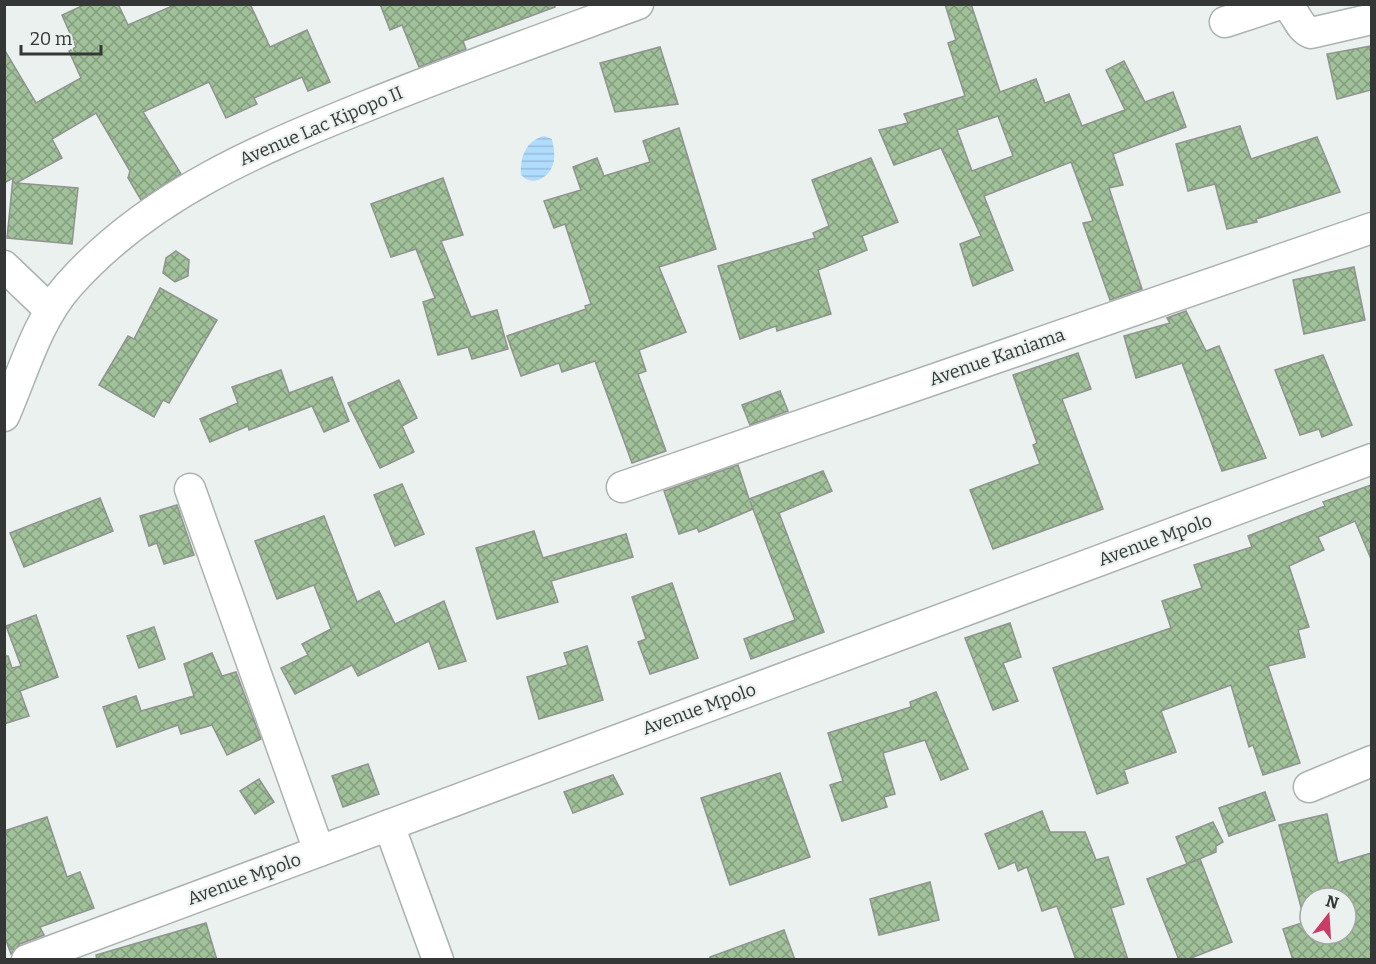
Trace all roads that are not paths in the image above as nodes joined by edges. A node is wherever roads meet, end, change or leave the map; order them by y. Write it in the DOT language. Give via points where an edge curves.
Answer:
graph roads {
  1 [pos="638,4"];
  2 [pos="1282,4"];
  3 [pos="1371,19"];
  4 [pos="1225,22"];
  5 [pos="1371,228"];
  6 [pos="4,266"];
  7 [pos="50,310"];
  8 [pos="4,416"];
  9 [pos="1371,459"];
  10 [pos="622,487"];
  11 [pos="189,489"];
  12 [pos="1371,761"];
  13 [pos="1309,787"];
  14 [pos="389,825"];
  15 [pos="319,851"];
  16 [pos="27,960"];
  17 [pos="438,960"];
  1 -- 7 [label="street, Avenue Lac Kipopo II" via="443,75 248,156 186,188 112,243 68,285"];
  2 -- 3 [label="street" via="1291,8 1303,29 1311,33"];
  2 -- 4 [label="street"];
  5 -- 10 [label="street, Avenue Kaniama"];
  6 -- 7 [label="street"];
  7 -- 8 [label="street, Avenue Lac Kipopo II"];
  9 -- 14 [label="street, Avenue Mpolo"];
  11 -- 15 [label="street"];
  12 -- 13 [label="street"];
  14 -- 15 [label="street, Avenue Mpolo"];
  14 -- 17 [label="street"];
  15 -- 16 [label="street, Avenue Mpolo"];
}
